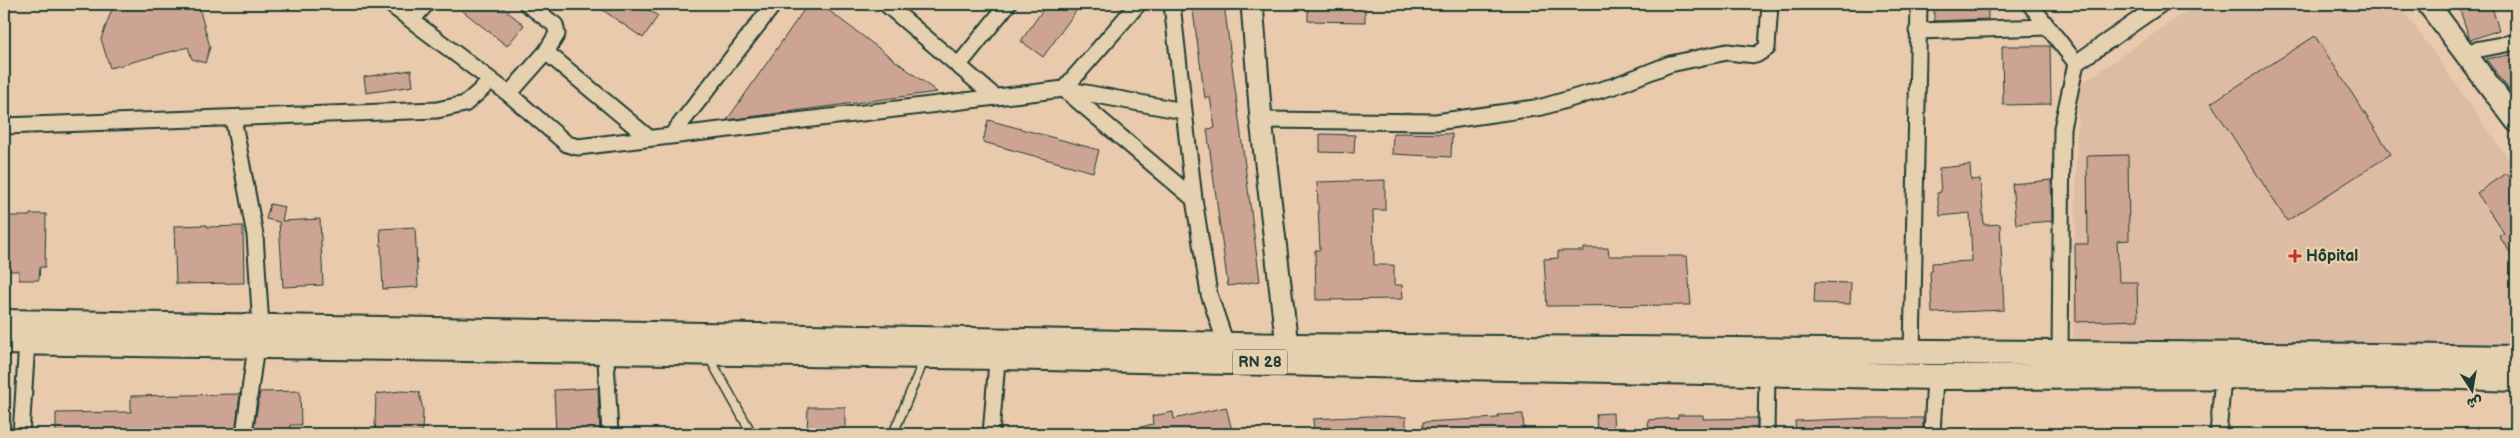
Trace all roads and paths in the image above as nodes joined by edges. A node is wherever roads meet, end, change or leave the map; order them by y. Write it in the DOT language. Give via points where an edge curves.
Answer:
graph roads {
  1 [pos="390,4"];
  2 [pos="426,4"];
  3 [pos="527,4"];
  4 [pos="774,4"];
  5 [pos="886,4"];
  6 [pos="1008,4"];
  7 [pos="1138,4"];
  8 [pos="1172,4"];
  9 [pos="1252,4"];
  10 [pos="1770,4"];
  11 [pos="1919,4"];
  12 [pos="2030,4"];
  13 [pos="2161,4"];
  14 [pos="2428,4"];
  15 [pos="412,20"];
  16 [pos="2047,26"];
  17 [pos="1917,31"];
  18 [pos="2516,42"];
  19 [pos="546,52"];
  20 [pos="2465,52"];
  21 [pos="2076,63"];
  22 [pos="958,66"];
  23 [pos="492,81"];
  24 [pos="1064,89"];
  25 [pos="509,94"];
  26 [pos="994,96"];
  27 [pos="1183,111"];
  28 [pos="234,118"];
  29 [pos="1261,120"];
  30 [pos="2516,121"];
  31 [pos="4,126"];
  32 [pos="671,136"];
  33 [pos="649,138"];
  34 [pos="1194,199"];
  35 [pos="4,322"];
  36 [pos="258,336"];
  37 [pos="15,342"];
  38 [pos="605,342"];
  39 [pos="1226,344"];
  40 [pos="998,348"];
  41 [pos="707,353"];
  42 [pos="1912,353"];
  43 [pos="1288,354"];
  44 [pos="2060,354"];
  45 [pos="926,357"];
  46 [pos="2516,358"];
  47 [pos="1767,373"];
  48 [pos="1935,377"];
  49 [pos="2223,377"];
  50 [pos="2516,379"];
  51 [pos="21,434"];
  52 [pos="244,434"];
  53 [pos="610,434"];
  54 [pos="752,434"];
  55 [pos="892,434"];
  56 [pos="991,434"];
  57 [pos="1766,434"];
  58 [pos="1932,434"];
  59 [pos="2218,434"];
  1 -- 15 [label="street"];
  2 -- 15 [label="street"];
  3 -- 19 [label="street" via="554,25 557,34"];
  4 -- 32 [label="street"];
  5 -- 22 [label="street"];
  6 -- 22 [label="street"];
  7 -- 24 [label="street"];
  8 -- 27 [label="street"];
  9 -- 29 [label="main road"];
  10 -- 29 [label="street" via="1767,48 1763,53 1727,52 1670,64 1614,86 1542,107 1436,122"];
  11 -- 17 [label="street"];
  12 -- 16 [label="street"];
  13 -- 21 [label="street"];
  14 -- 20 [label="main road"];
  15 -- 23 [label="street"];
  16 -- 17 [label="street"];
  16 -- 21 [label="street"];
  17 -- 42 [label="street"];
  18 -- 20 [label="street"];
  19 -- 25 [label="street"];
  19 -- 33 [label="street"];
  20 -- 30 [label="main road"];
  21 -- 44 [label="street" via="2062,128"];
  22 -- 26 [label="street"];
  23 -- 25 [label="street"];
  23 -- 28 [label="street" via="465,104 437,110"];
  24 -- 26 [label="street"];
  24 -- 27 [label="street"];
  24 -- 34 [label="street"];
  25 -- 33 [label="street" via="567,144 578,147"];
  26 -- 32 [label="street"];
  27 -- 34 [label="street"];
  28 -- 31 [label="street"];
  28 -- 36 [label="street" via="255,236"];
  29 -- 43 [label="main road"];
  32 -- 33 [label="street"];
  34 -- 39 [label="street" via="1209,294"];
  35 -- 36 [label="main road, RN 28"];
  36 -- 37 [label="main road, RN 28"];
  36 -- 38 [label="main road, RN 28"];
  36 -- 52 [label="street"];
  37 -- 51 [label="street"];
  38 -- 40 [label="main road, RN 28"];
  38 -- 41 [label="main road, RN 28"];
  38 -- 53 [label="street"];
  39 -- 40 [label="main road, RN 28"];
  39 -- 43 [label="main road, RN 28"];
  40 -- 43 [label="main road, RN 28"];
  40 -- 45 [label="main road, RN 28"];
  40 -- 56 [label="street"];
  41 -- 45 [label="main road, RN 28"];
  41 -- 54 [label="lane"];
  42 -- 43 [label="main road, RN 28"];
  42 -- 44 [label="main road, RN 28"];
  43 -- 47 [label="main road, RN 28"];
  44 -- 46 [label="main road, RN 28"];
  45 -- 55 [label="lane"];
  47 -- 48 [label="main road, RN 28"];
  47 -- 57 [label="street"];
  48 -- 49 [label="main road, RN 28"];
  48 -- 58 [label="street"];
  49 -- 50 [label="main road, RN 28"];
  49 -- 59 [label="street"];
}
